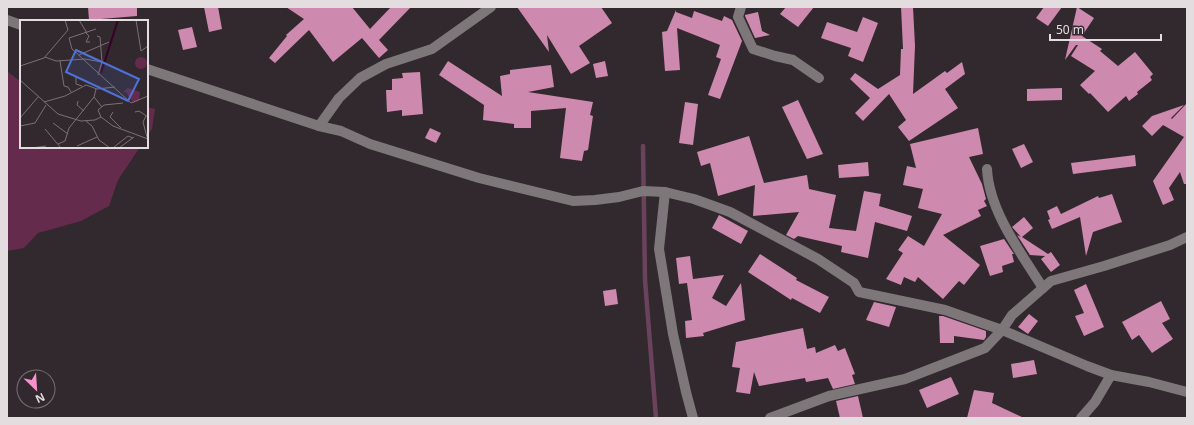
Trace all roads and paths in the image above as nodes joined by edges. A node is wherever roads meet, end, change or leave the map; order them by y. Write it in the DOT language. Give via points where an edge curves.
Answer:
graph roads {
  1 [pos="491,7"];
  2 [pos="741,7"];
  3 [pos="7,20"];
  4 [pos="20,25"];
  5 [pos="148,69"];
  6 [pos="818,78"];
  7 [pos="319,126"];
  8 [pos="987,169"];
  9 [pos="665,192"];
  10 [pos="1187,237"];
  11 [pos="1043,288"];
  12 [pos="1002,330"];
  13 [pos="1111,374"];
  14 [pos="1187,392"];
  15 [pos="693,418"];
  16 [pos="770,418"];
  17 [pos="1081,418"];
  1 -- 7 [label="street" via="432,49 386,64 360,78 339,98"];
  2 -- 6 [label="street" via="738,17 753,49 792,60"];
  3 -- 4 [label="street"];
  5 -- 7 [label="street"];
  7 -- 9 [label="street" via="341,131 370,144 478,178 573,201 619,197 643,191"];
  8 -- 11 [label="street" via="988,181 1002,222"];
  9 -- 12 [label="street" via="730,212 818,259 854,283 858,292 945,310"];
  9 -- 15 [label="street" via="660,249 673,334"];
  10 -- 11 [label="street" via="1155,250 1051,281"];
  11 -- 12 [label="street" via="1012,315"];
  12 -- 13 [label="street"];
  12 -- 16 [label="street" via="985,348 905,379 829,396"];
  13 -- 14 [label="street"];
  13 -- 17 [label="street" via="1096,402"];
}
